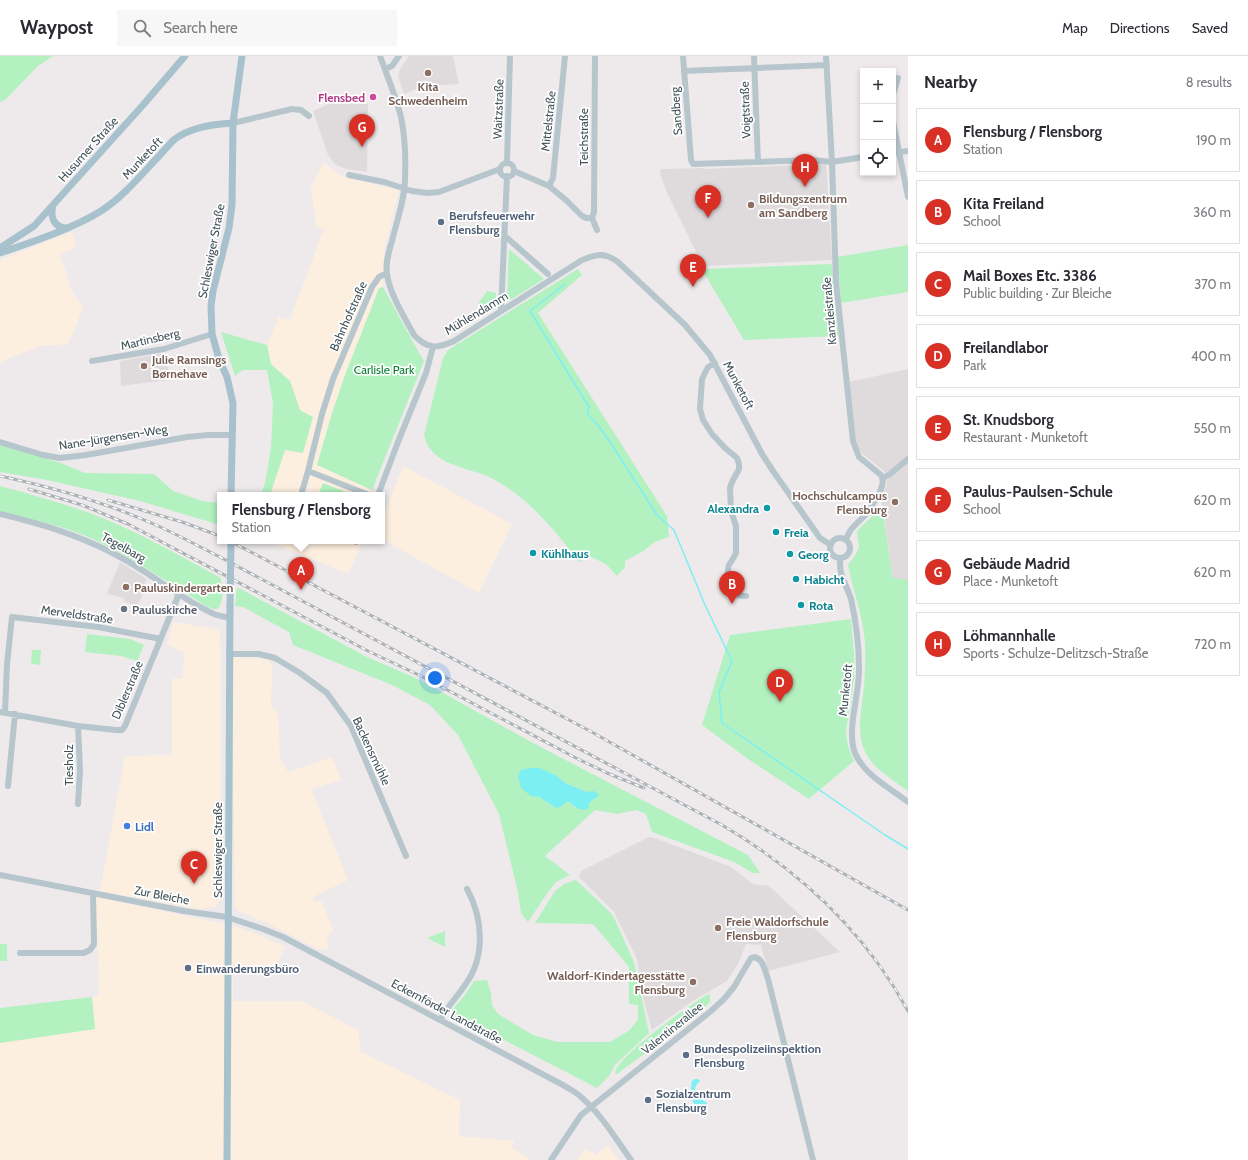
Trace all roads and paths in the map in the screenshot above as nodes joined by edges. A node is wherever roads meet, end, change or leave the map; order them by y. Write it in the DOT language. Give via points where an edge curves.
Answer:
graph roads {
  1 [pos="185,56"];
  2 [pos="242,56"];
  3 [pos="380,56"];
  4 [pos="399,56"];
  5 [pos="510,56"];
  6 [pos="565,56"];
  7 [pos="595,56"];
  8 [pos="683,56"];
  9 [pos="754,56"];
  10 [pos="826,56"];
  11 [pos="827,65"];
  12 [pos="755,67"];
  13 [pos="385,69"];
  14 [pos="684,71"];
  15 [pos="898,78"];
  16 [pos="896,85"];
  17 [pos="309,116"];
  18 [pos="233,123"];
  19 [pos="908,151"];
  20 [pos="896,153"];
  21 [pos="860,157"];
  22 [pos="758,162"];
  23 [pos="832,162"];
  24 [pos="507,163"];
  25 [pos="500,170"];
  26 [pos="514,171"];
  27 [pos="348,175"];
  28 [pos="507,176"];
  29 [pos="549,186"];
  30 [pos="404,189"];
  31 [pos="908,197"];
  32 [pos="53,205"];
  33 [pos="592,218"];
  34 [pos="66,228"];
  35 [pos="597,230"];
  36 [pos="504,236"];
  37 [pos="0,248"];
  38 [pos="0,253"];
  39 [pos="604,255"];
  40 [pos="387,273"];
  41 [pos="548,274"];
  42 [pos="501,312"];
  43 [pos="212,334"];
  44 [pos="433,347"];
  45 [pos="92,361"];
  46 [pos="715,363"];
  47 [pos="232,436"];
  48 [pos="0,442"];
  49 [pos="908,459"];
  50 [pos="308,471"];
  51 [pos="883,478"];
  52 [pos="231,492"];
  53 [pos="302,492"];
  54 [pos="361,492"];
  55 [pos="379,492"];
  56 [pos="0,514"];
  57 [pos="846,540"];
  58 [pos="231,544"];
  59 [pos="831,545"];
  60 [pos="840,558"];
  61 [pos="179,594"];
  62 [pos="746,596"];
  63 [pos="12,617"];
  64 [pos="229,618"];
  65 [pos="161,639"];
  66 [pos="229,654"];
  67 [pos="2,713"];
  68 [pos="15,714"];
  69 [pos="78,726"];
  70 [pos="8,786"];
  71 [pos="908,802"];
  72 [pos="78,804"];
  73 [pos="406,856"];
  74 [pos="0,875"];
  75 [pos="467,889"];
  76 [pos="93,893"];
  77 [pos="228,917"];
  78 [pos="20,953"];
  79 [pos="440,1020"];
  80 [pos="591,1106"];
  81 [pos="227,1160"];
  82 [pos="551,1160"];
  83 [pos="631,1160"];
  84 [pos="813,1160"];
  1 -- 32 [label="main road, Husumer Straße"];
  2 -- 18 [label="main road, Schleswiger Straße"];
  3 -- 13 [label="street"];
  4 -- 13 [label="street" via="392,66"];
  5 -- 24 [label="street, Waitzstraße"];
  6 -- 29 [label="street, Mittelstraße" via="553,178"];
  7 -- 33 [label="street, Teichstraße"];
  8 -- 14 [label="street, Sandberg"];
  9 -- 12 [label="street, Voigtstraße"];
  10 -- 11 [label="street, Kanzleistraße"];
  11 -- 12 [label="street"];
  11 -- 23 [label="street, Kanzleistraße"];
  12 -- 14 [label="street"];
  12 -- 22 [label="street, Voigtstraße"];
  13 -- 30 [label="street" via="403,128"];
  14 -- 22 [label="street, Sandberg" via="692,164"];
  15 -- 16 [label="street"];
  17 -- 18 [label="street, Munketoft" via="301,110 292,109"];
  18 -- 34 [label="main road, Munketoft" via="211,125 184,133 114,201 101,211"];
  18 -- 43 [label="main road, Schleswiger Straße" via="232,206 213,291"];
  19 -- 20 [label="street"];
  20 -- 31 [label="street"];
  21 -- 23 [label="street"];
  22 -- 23 [label="street"];
  23 -- 51 [label="street, Kanzleistraße" via="836,282 853,441 859,457"];
  24 -- 25 [label="street" via="503,164"];
  24 -- 26 [label="street" via="512,165"];
  25 -- 28 [label="street"];
  25 -- 30 [label="street" via="439,192 427,193"];
  26 -- 28 [label="street" via="512,175"];
  26 -- 29 [label="street"];
  27 -- 30 [label="street"];
  28 -- 36 [label="street"];
  29 -- 33 [label="street" via="582,216"];
  30 -- 40 [label="street" via="389,253"];
  32 -- 34 [label="main road" via="54,223"];
  32 -- 37 [label="main road, Husumer Straße" via="34,226"];
  33 -- 35 [label="street"];
  34 -- 38 [label="main road, Munketoft"];
  36 -- 41 [label="street"];
  36 -- 42 [label="street"];
  39 -- 42 [label="street, Mühlendamm" via="582,260"];
  39 -- 46 [label="street, Munketoft" via="618,262 685,325"];
  40 -- 44 [label="street" via="390,287 414,335"];
  40 -- 50 [label="street, Bahnhofstraße" via="379,277 372,287 333,379"];
  42 -- 44 [label="street, Mühlendamm" via="454,341 444,346"];
  43 -- 45 [label="street, Martinsberg" via="164,349"];
  43 -- 47 [label="main road, Schleswiger Straße" via="231,391 234,418"];
  44 -- 55 [label="street" via="426,373"];
  46 -- 59 [label="street, Munketoft" via="762,454 820,538"];
  46 -- 62 [label="street" via="708,368 702,379 700,409 703,420 712,434 737,458 739,464 730,488 731,511 736,526 736,553 728,568 730,589 734,594"];
  47 -- 48 [label="street, Nane-Jürgensen-Weg" via="208,434 60,458"];
  47 -- 52 [label="main road, Schleswiger Straße"];
  49 -- 51 [label="street"];
  50 -- 53 [label="street, Bahnhofstraße"];
  50 -- 54 [label="street"];
  51 -- 57 [label="street" via="880,491"];
  56 -- 61 [label="street, Tegelbarg" via="50,527 92,542 140,568"];
  57 -- 59 [label="street" via="837,538"];
  57 -- 60 [label="street" via="850,545 850,552"];
  58 -- 64 [label="main road, Schleswiger Straße, bridge"];
  59 -- 60 [label="street, Munketoft" via="833,554"];
  60 -- 71 [label="street, Munketoft" via="841,573 851,599 859,652 858,690 851,737 853,745 861,764"];
  61 -- 64 [label="street, Tegelbarg" via="213,614"];
  61 -- 65 [label="street, Diblerstraße"];
  63 -- 65 [label="street, Merveldstraße" via="98,627"];
  63 -- 67 [label="street, Diblerstraße"];
  64 -- 66 [label="main road, Schleswiger Straße"];
  65 -- 69 [label="street, Diblerstraße" via="122,730"];
  66 -- 73 [label="street, Backensmühle" via="259,654 275,658 327,694 352,726"];
  66 -- 77 [label="main road, Schleswiger Straße"];
  67 -- 68 [label="street, Diblerstraße"];
  68 -- 69 [label="street, Diblerstraße"];
  68 -- 70 [label="street"];
  69 -- 72 [label="street, Tiesholz"];
  74 -- 76 [label="street, Zur Bleiche"];
  75 -- 79 [label="street" via="477,917 481,939 480,951 466,985"];
  76 -- 77 [label="street, Zur Bleiche"];
  76 -- 78 [label="street" via="94,944 90,950"];
  77 -- 79 [label="street, Eckernförder Landstraße" via="283,937"];
  77 -- 81 [label="main road, Schleswiger Straße"];
  79 -- 80 [label="street, Eckernförder Landstraße" via="563,1085"];
  80 -- 82 [label="street, Valentinerallee" via="580,1115"];
  80 -- 83 [label="street, Eckernförder Landstraße"];
  80 -- 84 [label="street, Valentinerallee" via="720,1003 734,987 751,958 756,957 762,962 768,979"];
}
